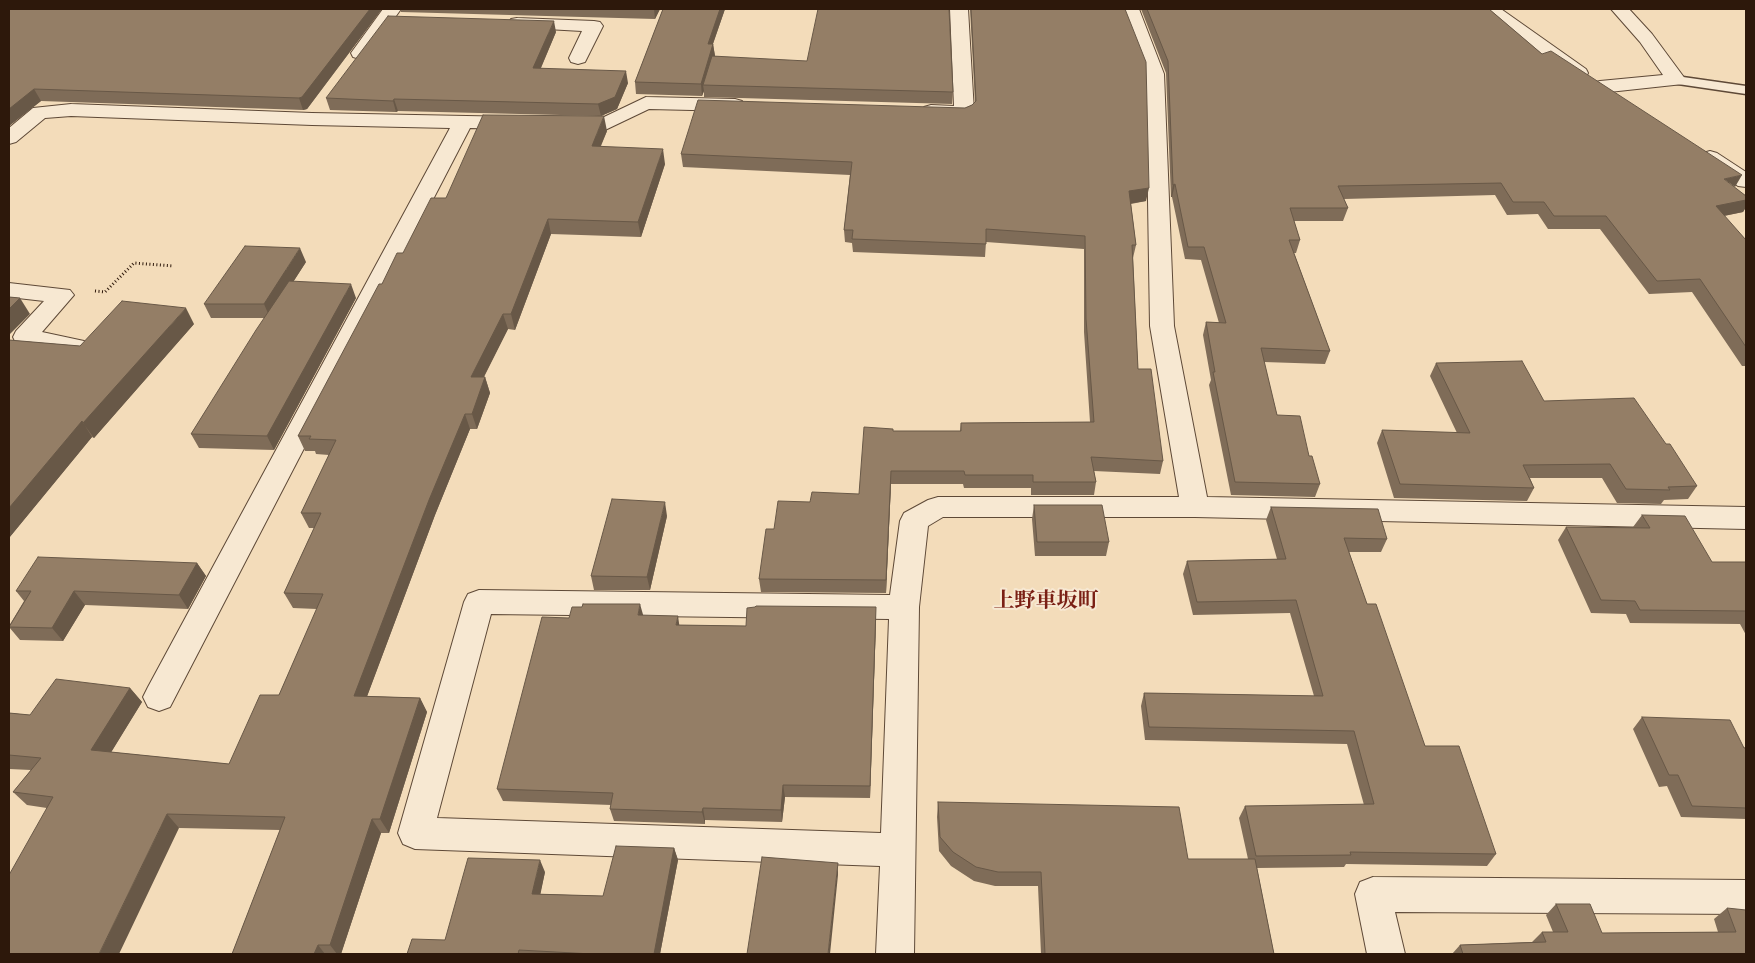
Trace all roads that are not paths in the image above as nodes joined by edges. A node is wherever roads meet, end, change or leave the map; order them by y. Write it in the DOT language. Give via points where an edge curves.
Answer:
graph roads {
  1 [pos="959,9"];
  2 [pos="1130,9"];
  3 [pos="1490,9"];
  4 [pos="1620,9"];
  5 [pos="394,16"];
  6 [pos="504,23"];
  7 [pos="578,58"];
  8 [pos="351,65"];
  9 [pos="1676,80"];
  10 [pos="1600,87"];
  11 [pos="1746,90"];
  12 [pos="1624,103"];
  13 [pos="755,106"];
  14 [pos="914,110"];
  15 [pos="463,123"];
  16 [pos="9,138"];
  17 [pos="1697,150"];
  18 [pos="1746,181"];
  19 [pos="9,290"];
  20 [pos="75,347"];
  21 [pos="1195,508"];
  22 [pos="1746,518"];
  23 [pos="904,607"];
  24 [pos="159,697"];
  25 [pos="898,850"];
  26 [pos="1746,897"];
  27 [pos="895,954"];
  28 [pos="1386,954"];
  1 -- 14 [label="street" via="964,112"];
  2 -- 21 [label="street" via="1155,74 1162,326"];
  3 -- 10 [label="street"];
  4 -- 9 [label="street"];
  5 -- 8 [label="street"];
  6 -- 7 [label="street" via="594,26"];
  9 -- 10 [label="street"];
  9 -- 11 [label="lane"];
  10 -- 12 [label="street"];
  13 -- 15 [label="street" via="646,103 605,124"];
  15 -- 16 [label="street" via="318,111 71,110 40,112"];
  15 -- 24 [label="street"];
  17 -- 18 [label="street"];
  19 -- 20 [label="street" via="62,295 25,337"];
  21 -- 22 [label="street"];
  21 -- 23 [label="street" via="938,507 914,521"];
  23 -- 25 [label="street"];
  23 -- 25 [label="street" via="479,602 415,833"];
  25 -- 27 [label="street"];
  26 -- 28 [label="street" via="1373,894"];
}
